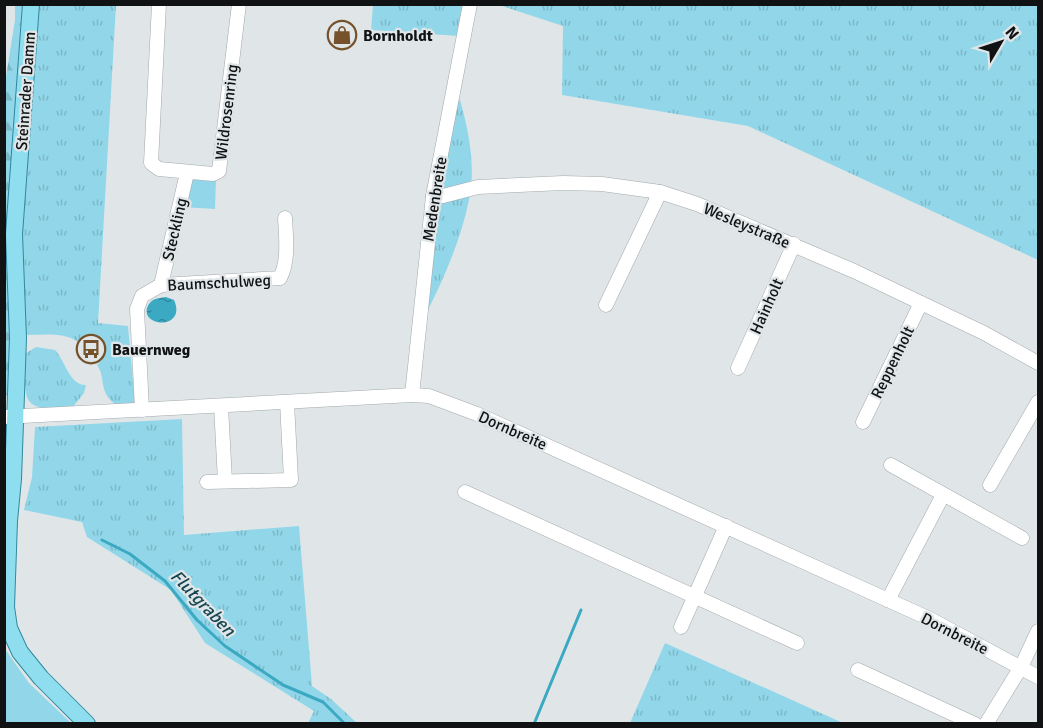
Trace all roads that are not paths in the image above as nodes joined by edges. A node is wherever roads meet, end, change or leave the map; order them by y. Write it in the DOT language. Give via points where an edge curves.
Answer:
graph roads {
  1 [pos="31,4"];
  2 [pos="159,4"];
  3 [pos="239,4"];
  4 [pos="470,4"];
  5 [pos="187,173"];
  6 [pos="660,192"];
  7 [pos="433,196"];
  8 [pos="285,218"];
  9 [pos="794,244"];
  10 [pos="161,285"];
  11 [pos="921,303"];
  12 [pos="606,305"];
  13 [pos="1038,363"];
  14 [pos="738,368"];
  15 [pos="412,394"];
  16 [pos="288,402"];
  17 [pos="1038,402"];
  18 [pos="221,406"];
  19 [pos="142,410"];
  20 [pos="9,417"];
  21 [pos="863,422"];
  22 [pos="891,465"];
  23 [pos="225,481"];
  24 [pos="207,482"];
  25 [pos="990,485"];
  26 [pos="465,492"];
  27 [pos="943,495"];
  28 [pos="726,526"];
  29 [pos="1022,538"];
  30 [pos="695,596"];
  31 [pos="888,600"];
  32 [pos="681,627"];
  33 [pos="1038,631"];
  34 [pos="797,643"];
  35 [pos="1021,667"];
  36 [pos="858,670"];
  37 [pos="1038,677"];
  38 [pos="87,723"];
  39 [pos="975,723"];
  40 [pos="986,723"];
  1 -- 20 [label="main road, Steinrader Damm" via="14,234 18,338"];
  2 -- 5 [label="street, Wildrosenring" via="151,163 159,169"];
  3 -- 5 [label="street, Wildrosenring" via="219,171"];
  4 -- 7 [label="street, Medenbreite"];
  5 -- 10 [label="street, Steckling"];
  6 -- 7 [label="street, Wesleystraße" via="602,183 553,183 478,187"];
  6 -- 9 [label="street, Wesleystraße"];
  6 -- 12 [label="street"];
  7 -- 15 [label="street, Medenbreite"];
  8 -- 10 [label="street, Baumschulweg" via="286,250 280,278"];
  9 -- 11 [label="street, Wesleystraße"];
  9 -- 14 [label="street, Hainholt"];
  10 -- 19 [label="street, Baumschulweg" via="142,296 137,309"];
  11 -- 13 [label="street, Wesleystraße"];
  11 -- 21 [label="street, Reppenholt"];
  15 -- 16 [label="street, Dornbreite"];
  15 -- 28 [label="street, Dornbreite" via="455,404"];
  16 -- 18 [label="street, Dornbreite"];
  16 -- 23 [label="street" via="291,480"];
  17 -- 25 [label="street"];
  18 -- 19 [label="street, Dornbreite"];
  18 -- 23 [label="street"];
  19 -- 20 [label="street, Dornbreite"];
  20 -- 38 [label="main road, Steinrader Damm" via="14,479 6,579 9,628 27,662"];
  22 -- 27 [label="street"];
  23 -- 24 [label="street"];
  26 -- 30 [label="street"];
  27 -- 29 [label="street"];
  27 -- 31 [label="street"];
  28 -- 30 [label="street"];
  28 -- 31 [label="street, Dornbreite"];
  30 -- 32 [label="street"];
  30 -- 34 [label="street"];
  31 -- 35 [label="street, Dornbreite"];
  33 -- 35 [label="street"];
  35 -- 37 [label="street, Dornbreite"];
  35 -- 40 [label="street"];
  36 -- 39 [label="street"];
}
